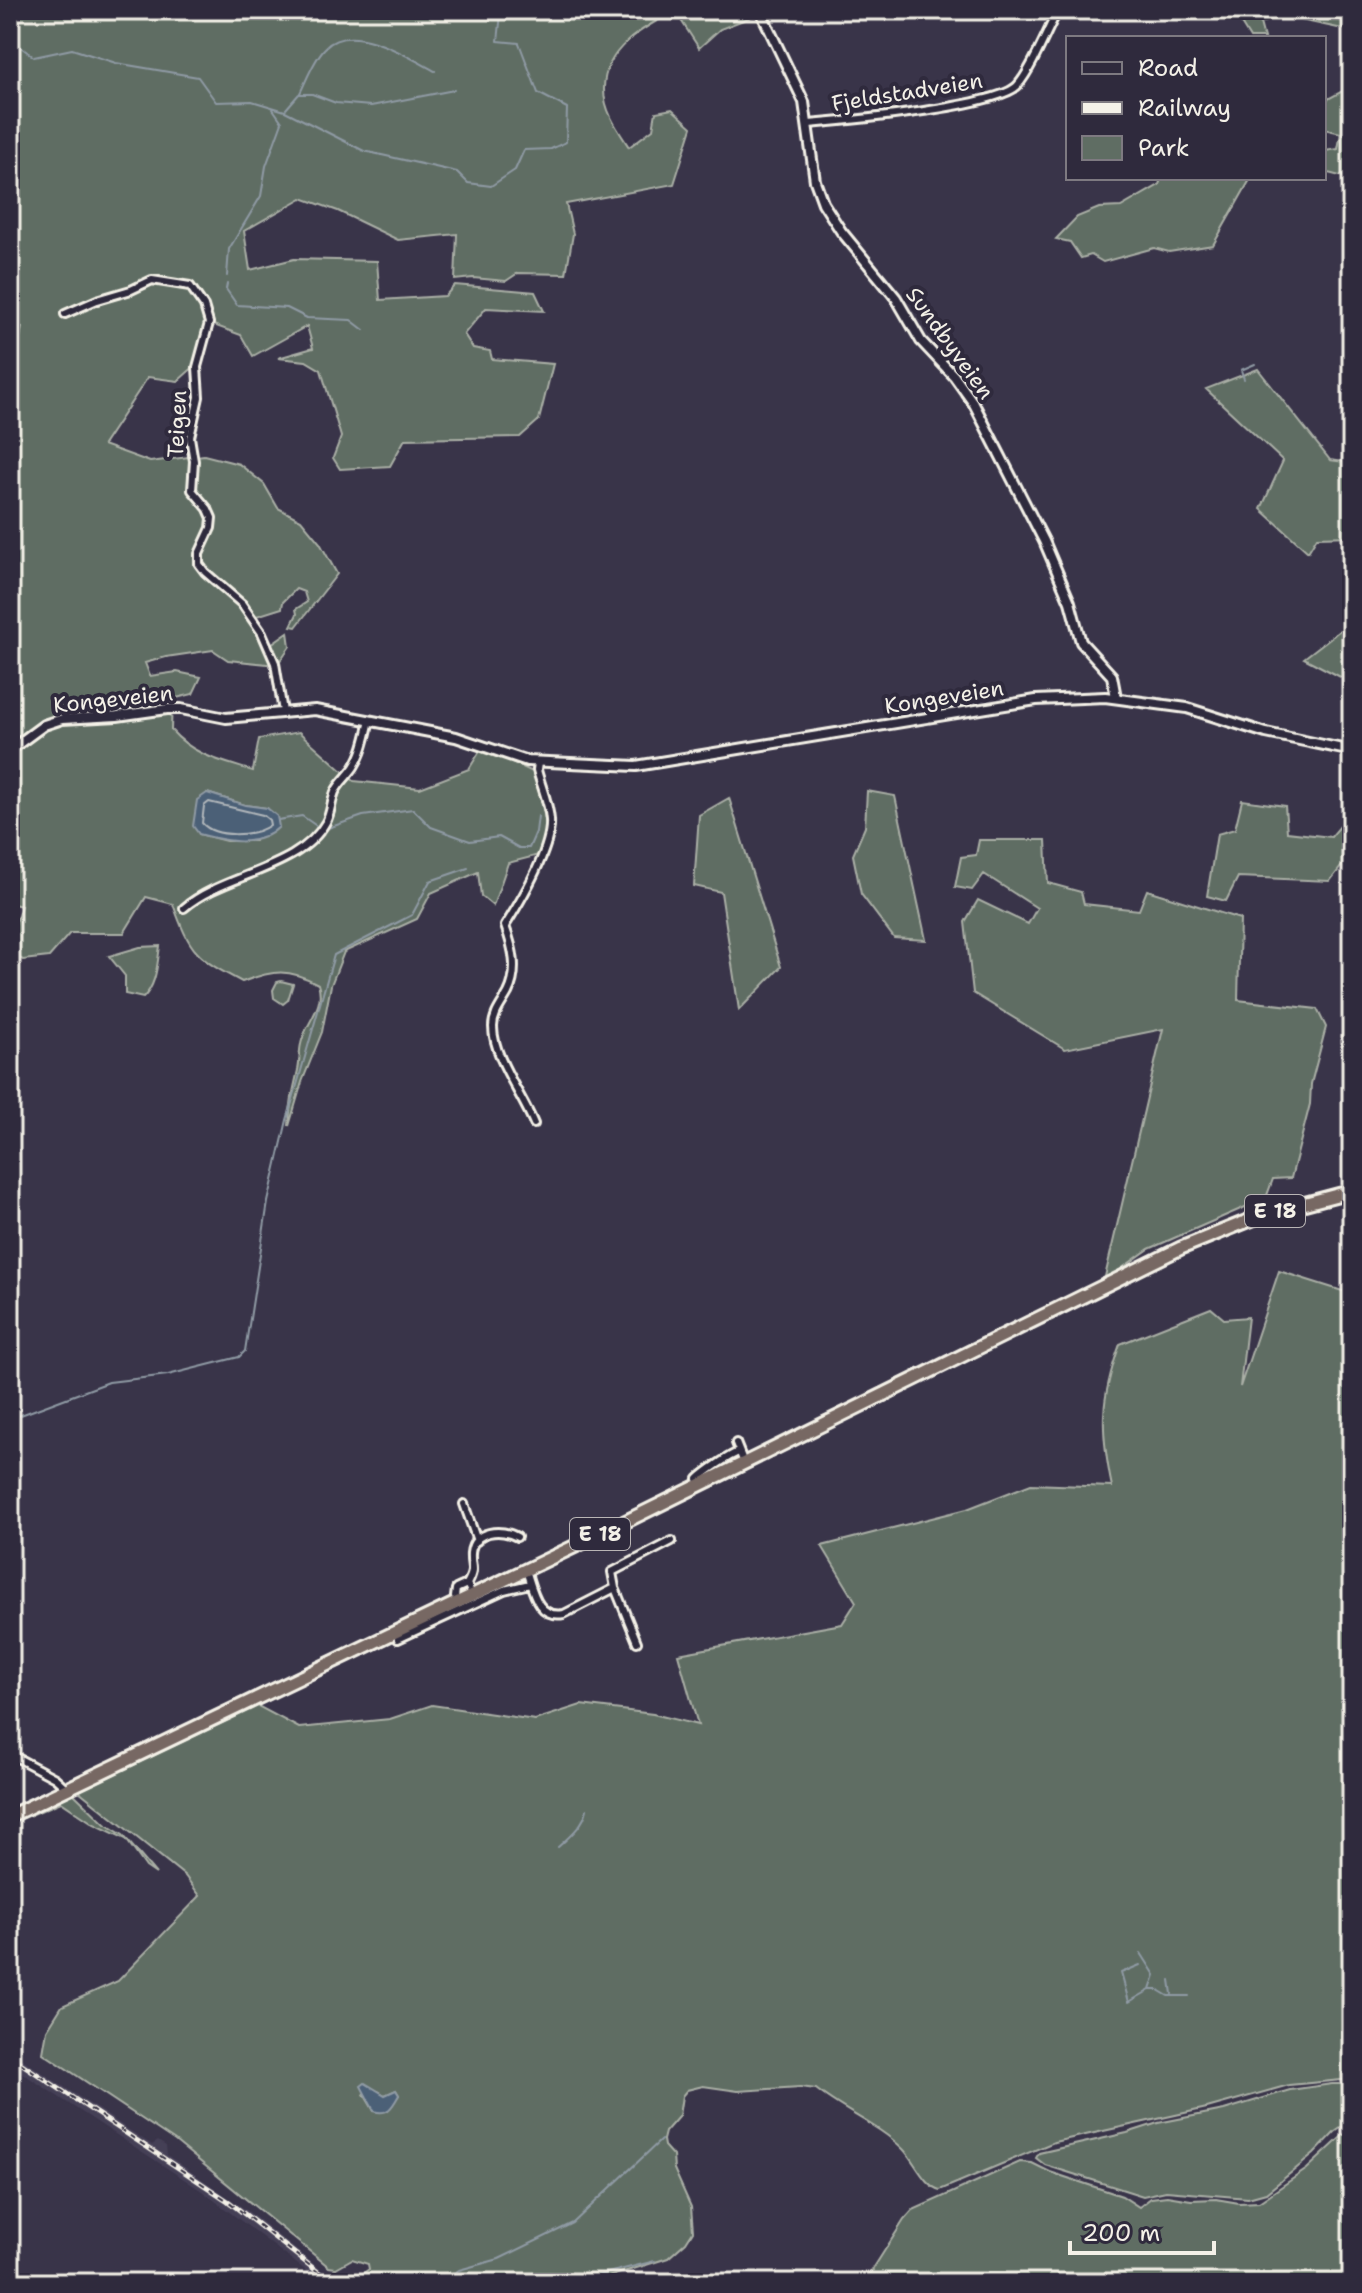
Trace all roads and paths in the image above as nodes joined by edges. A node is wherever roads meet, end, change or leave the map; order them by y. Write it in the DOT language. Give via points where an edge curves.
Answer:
graph roads {
  1 [pos="760,10"];
  2 [pos="1058,10"];
  3 [pos="809,124"];
  4 [pos="65,314"];
  5 [pos="1116,697"];
  6 [pos="283,712"];
  7 [pos="370,720"];
  8 [pos="10,750"];
  9 [pos="1352,751"];
  10 [pos="538,763"];
  11 [pos="184,908"];
  12 [pos="534,1124"];
  13 [pos="1352,1191"];
  14 [pos="736,1443"];
  15 [pos="742,1457"];
  16 [pos="464,1504"];
  17 [pos="517,1537"];
  18 [pos="477,1541"];
  19 [pos="672,1541"];
  20 [pos="526,1570"];
  21 [pos="467,1584"];
  22 [pos="530,1584"];
  23 [pos="615,1588"];
  24 [pos="473,1596"];
  25 [pos="455,1597"];
  26 [pos="398,1639"];
  27 [pos="637,1642"];
  28 [pos="10,1754"];
  29 [pos="67,1789"];
  30 [pos="10,1816"];
  1 -- 3 [label="main road, Sundbyveien" via="799,89"];
  2 -- 3 [label="street, Fjeldstadveien" via="1021,82 1008,92 943,108"];
  3 -- 5 [label="main road, Sundbyveien" via="815,181 826,209 896,298 921,341 974,404 1056,567 1081,642 1112,676"];
  4 -- 6 [label="street, Teigen" via="156,279 190,286 204,306 210,326 197,370 190,483 212,521 199,561 262,633 273,655"];
  5 -- 9 [label="main road, Kongeveien" via="1176,705 1258,731"];
  5 -- 10 [label="main road, Kongeveien" via="1036,700 647,766"];
  6 -- 7 [label="main road, Kongeveien" via="321,710"];
  6 -- 8 [label="main road, Kongeveien" via="226,718 167,709 69,718 44,725"];
  7 -- 10 [label="main road, Kongeveien" via="456,737"];
  7 -- 11 [label="street" via="359,757 336,790 320,831 284,860 220,885"];
  10 -- 12 [label="street" via="549,829 535,871 505,926 514,969 494,1021 502,1059"];
  13 -- 15 [label="highway, E 18" via="1201,1238"];
  14 -- 15 [label="street"];
  15 -- 20 [label="highway, E 18" via="701,1484"];
  16 -- 18 [label="street"];
  17 -- 18 [label="street" via="489,1532"];
  18 -- 21 [label="street"];
  19 -- 23 [label="street" via="614,1570"];
  20 -- 22 [label="street"];
  20 -- 24 [label="highway, E 18"];
  21 -- 24 [label="street"];
  21 -- 25 [label="street" via="456,1589"];
  22 -- 23 [label="street" via="540,1607 556,1616"];
  22 -- 26 [label="street" via="504,1590"];
  23 -- 27 [label="street"];
  24 -- 29 [label="highway, E 18"];
  28 -- 29 [label="street"];
  29 -- 30 [label="highway, E 18"];
}
